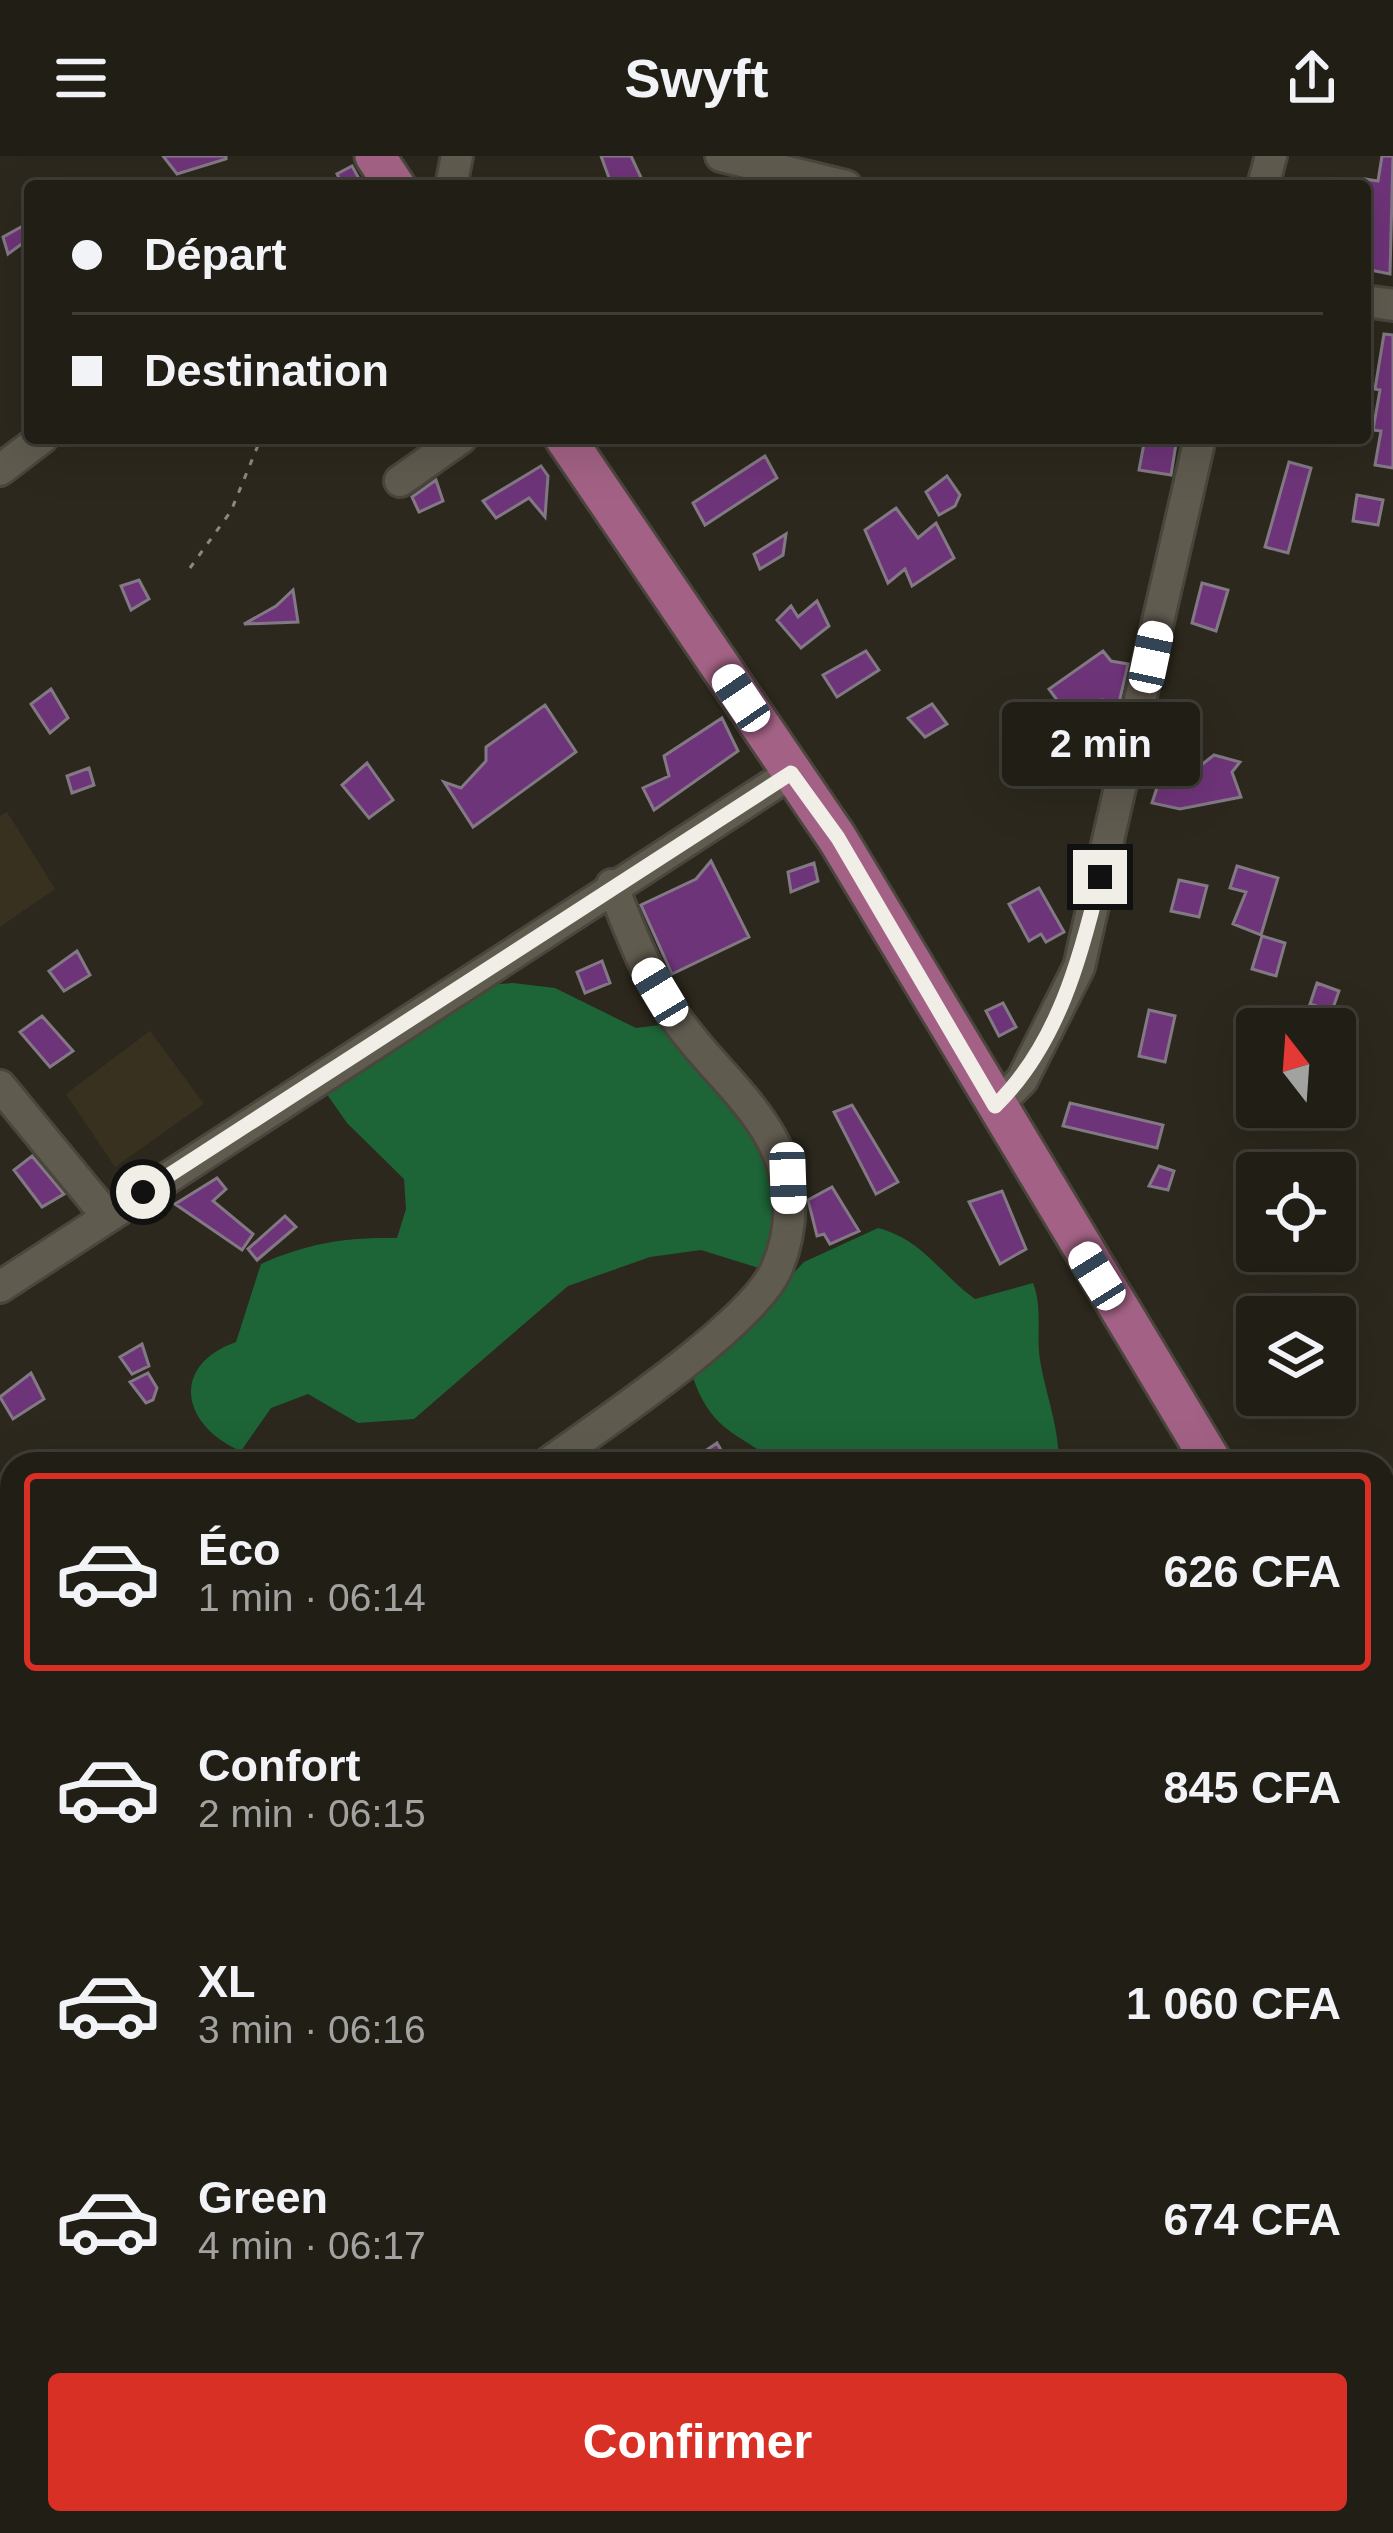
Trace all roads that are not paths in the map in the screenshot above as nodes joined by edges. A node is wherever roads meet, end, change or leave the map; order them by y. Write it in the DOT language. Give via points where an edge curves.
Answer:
graph roads {
  1 [pos="721,156"];
  2 [pos="821,180"];
  3 [pos="34,444"];
  4 [pos="452,444"];
  5 [pos="570,444"];
  6 [pos="1199,444"];
  7 [pos="0,470"];
  8 [pos="400,481"];
  9 [pos="791,773"];
  10 [pos="612,885"];
  11 [pos="0,1086"];
  12 [pos="995,1106"];
  13 [pos="107,1216"];
  14 [pos="0,1287"];
  15 [pos="563,1452"];
  16 [pos="1206,1452"];
  1 -- 2 [label="street"];
  3 -- 7 [label="street"];
  4 -- 8 [label="street"];
  5 -- 9 [label="main road"];
  6 -- 12 [label="street" via="1079,967 1022,1080"];
  9 -- 10 [label="street"];
  9 -- 12 [label="main road" via="838,838"];
  10 -- 13 [label="street"];
  10 -- 15 [label="street" via="675,1018 771,1139 788,1178 790,1232 774,1275 730,1323"];
  11 -- 13 [label="street"];
  12 -- 16 [label="main road"];
  13 -- 14 [label="street"];
}
